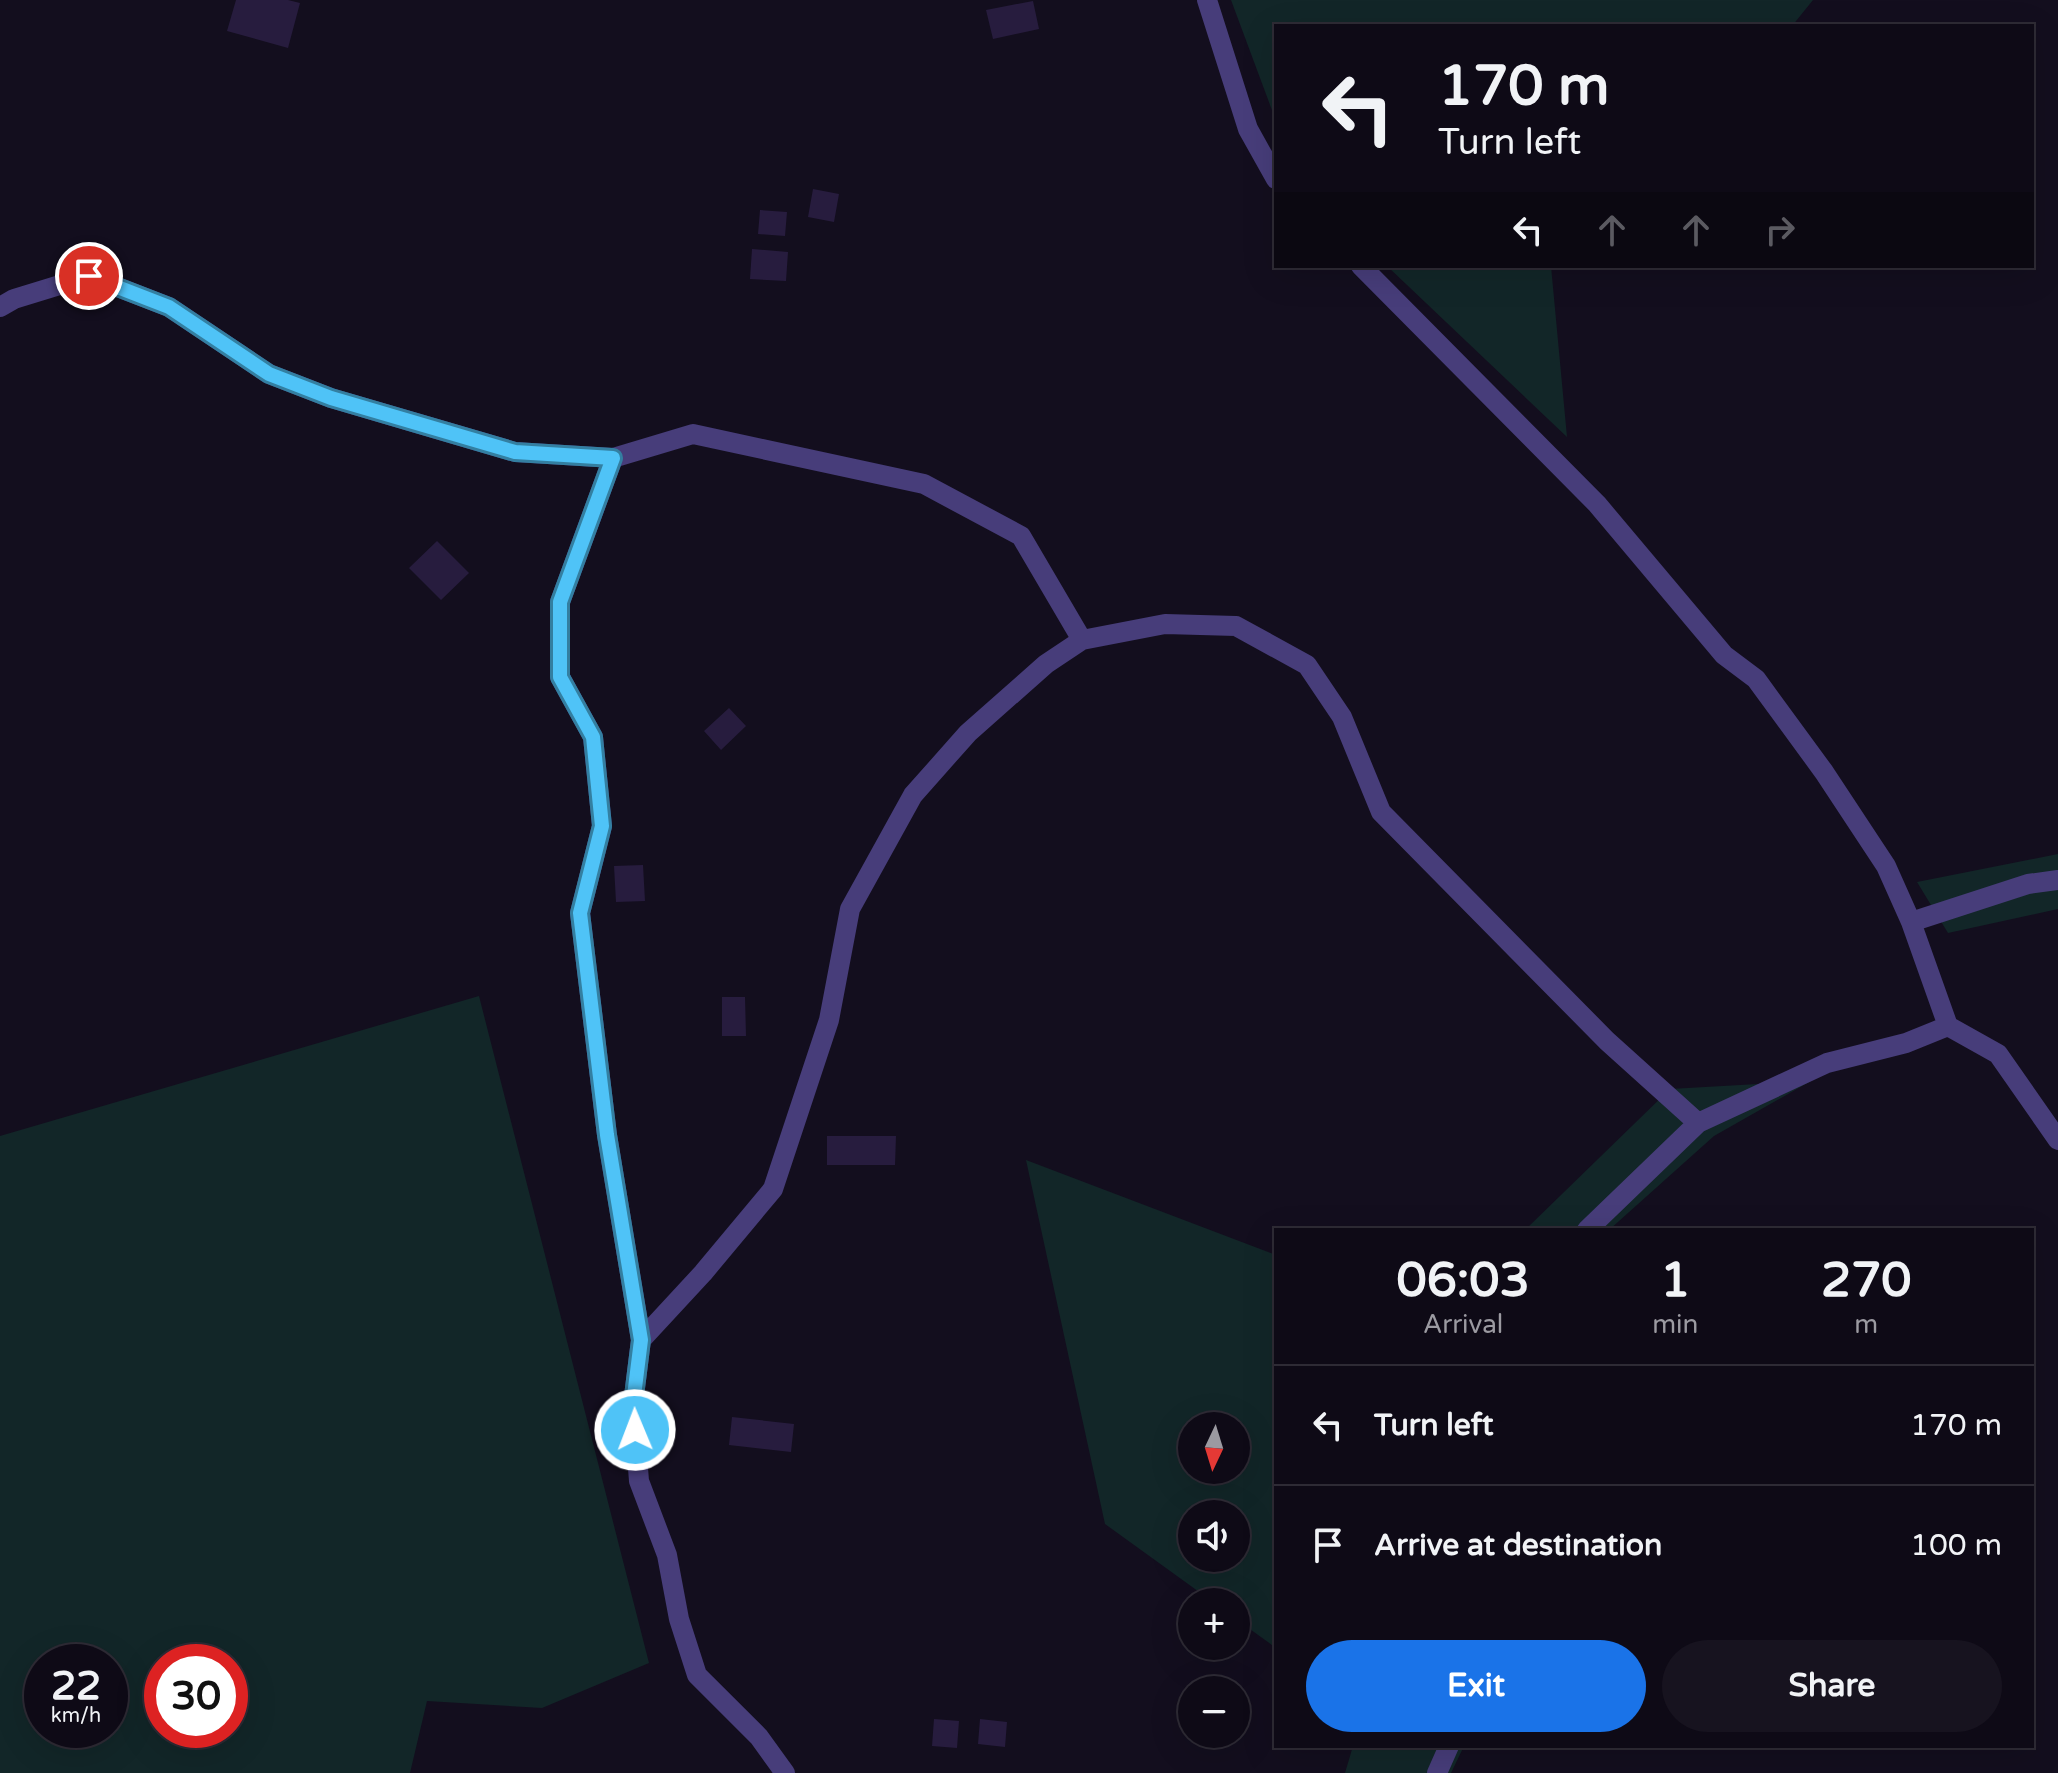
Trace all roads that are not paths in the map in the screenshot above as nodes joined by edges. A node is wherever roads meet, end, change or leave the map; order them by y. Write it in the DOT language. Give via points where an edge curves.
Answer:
graph roads {
  1 [pos="1207,0"];
  2 [pos="1274,175"];
  3 [pos="1363,268"];
  4 [pos="0,307"];
  5 [pos="613,458"];
  6 [pos="1082,640"];
  7 [pos="2058,880"];
  8 [pos="1911,922"];
  9 [pos="1948,1026"];
  10 [pos="1698,1123"];
  11 [pos="2058,1140"];
  12 [pos="1589,1228"];
  13 [pos="641,1340"];
  14 [pos="1448,1748"];
  15 [pos="785,1773"];
  16 [pos="1437,1773"];
  1 -- 2 [label="street" via="1248,129"];
  3 -- 8 [label="street" via="1597,504 1724,655 1756,679 1886,866"];
  4 -- 5 [label="street" via="89,276 169,307 269,374 331,398 515,452"];
  5 -- 6 [label="street" via="693,434 924,484 1021,536"];
  5 -- 13 [label="street" via="560,602 560,677 593,737 602,826 580,913 607,1135"];
  6 -- 10 [label="street" via="1165,624 1236,626 1307,665 1342,717 1381,812 1607,1041"];
  6 -- 13 [label="street" via="1046,664 968,733 913,795 850,909 829,1020 773,1189"];
  7 -- 8 [label="street" via="2028,884"];
  8 -- 9 [label="street"];
  9 -- 10 [label="street" via="1827,1063"];
  9 -- 11 [label="street" via="1998,1054"];
  10 -- 12 [label="street"];
  13 -- 15 [label="street" via="633,1404 639,1481 667,1555 697,1675 759,1737"];
  14 -- 16 [label="street"];
}
